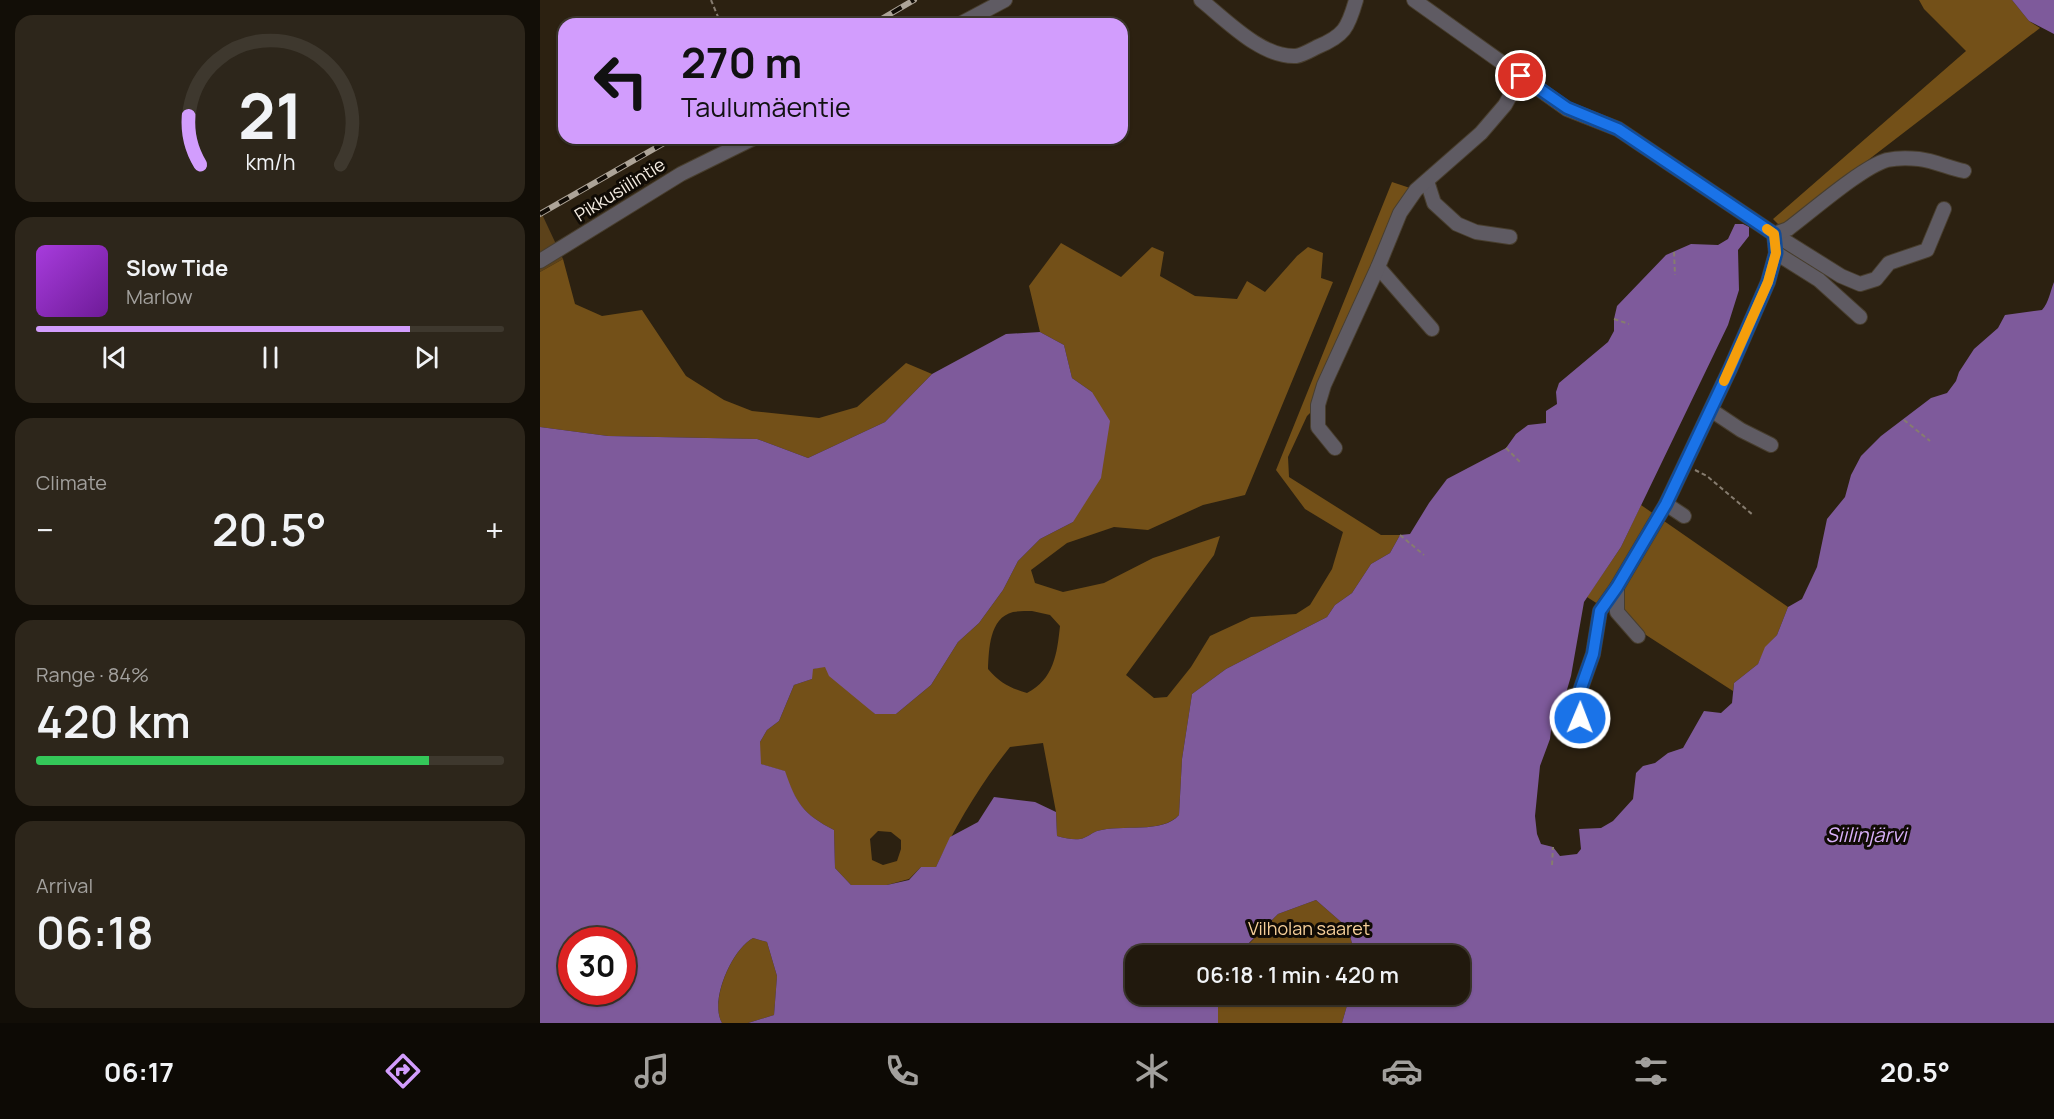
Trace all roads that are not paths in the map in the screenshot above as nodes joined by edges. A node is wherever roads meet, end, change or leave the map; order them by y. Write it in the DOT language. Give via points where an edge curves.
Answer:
graph roads {
  1 [pos="1005,0"];
  2 [pos="1202,0"];
  3 [pos="1356,0"];
  4 [pos="1414,0"];
  5 [pos="971,18"];
  6 [pos="1521,76"];
  7 [pos="742,144"];
  8 [pos="1964,171"];
  9 [pos="1426,181"];
  10 [pos="1944,209"];
  11 [pos="1774,234"];
  12 [pos="1510,237"];
  13 [pos="1776,253"];
  14 [pos="540,261"];
  15 [pos="1378,267"];
  16 [pos="1860,317"];
  17 [pos="1432,329"];
  18 [pos="1711,410"];
  19 [pos="1771,445"];
  20 [pos="1335,448"];
  21 [pos="1666,504"];
  22 [pos="1684,516"];
  23 [pos="1617,587"];
  24 [pos="1638,636"];
  25 [pos="1589,733"];
  1 -- 5 [label="street"];
  2 -- 3 [label="street" via="1258,44 1277,55 1298,56 1336,39 1350,21"];
  4 -- 6 [label="street"];
  6 -- 9 [label="street" via="1505,105 1481,134"];
  6 -- 11 [label="street" via="1567,108 1618,129"];
  7 -- 14 [label="street, Pikkusiilintie" via="681,174"];
  8 -- 11 [label="street" via="1925,160 1887,160 1865,171 1788,229"];
  9 -- 12 [label="street" via="1434,203 1457,224 1476,232"];
  9 -- 15 [label="street" via="1400,213"];
  10 -- 11 [label="street" via="1927,250 1889,263 1876,279 1860,284"];
  11 -- 13 [label="street"];
  13 -- 16 [label="street" via="1819,280"];
  13 -- 18 [label="street" via="1768,282"];
  15 -- 17 [label="street"];
  15 -- 20 [label="street" via="1318,405 1318,427"];
  18 -- 19 [label="street"];
  18 -- 21 [label="street"];
  21 -- 22 [label="street"];
  21 -- 23 [label="street"];
  23 -- 24 [label="street" via="1617,612"];
  23 -- 25 [label="street" via="1600,611 1593,654 1581,688 1580,718"];
}
